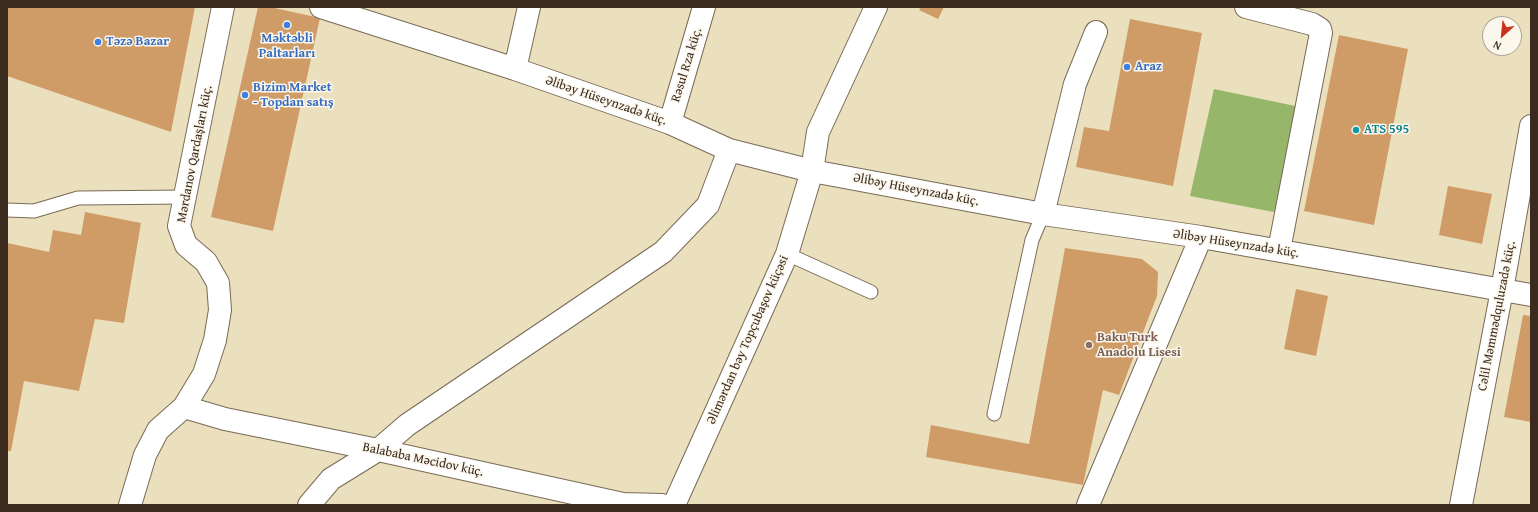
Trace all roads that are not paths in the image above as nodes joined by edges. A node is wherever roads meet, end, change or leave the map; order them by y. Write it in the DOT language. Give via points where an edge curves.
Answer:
graph roads {
  1 [pos="223,7"];
  2 [pos="322,7"];
  3 [pos="529,7"];
  4 [pos="704,7"];
  5 [pos="876,7"];
  6 [pos="1246,7"];
  7 [pos="1096,32"];
  8 [pos="515,69"];
  9 [pos="670,123"];
  10 [pos="1531,126"];
  11 [pos="729,150"];
  12 [pos="812,170"];
  13 [pos="186,197"];
  14 [pos="7,210"];
  15 [pos="1043,214"];
  16 [pos="1201,237"];
  17 [pos="1278,250"];
  18 [pos="787,254"];
  19 [pos="1502,290"];
  20 [pos="871,292"];
  21 [pos="1531,295"];
  22 [pos="184,407"];
  23 [pos="994,414"];
  24 [pos="378,450"];
  25 [pos="130,505"];
  26 [pos="309,505"];
  27 [pos="662,505"];
  28 [pos="674,505"];
  29 [pos="1088,505"];
  30 [pos="1461,505"];
  1 -- 13 [label="street, Mərdanov Qardaşları küç."];
  2 -- 8 [label="street, Əlibəy Hüseynzadə küç."];
  3 -- 8 [label="street"];
  4 -- 9 [label="street, Rəsul Rza küç."];
  5 -- 12 [label="street, Əlimərdan bəy Topçubaşov küçəsi" via="818,132"];
  6 -- 17 [label="street" via="1312,24 1320,29 1321,33"];
  7 -- 15 [label="street" via="1075,84"];
  8 -- 9 [label="street, Əlibəy Hüseynzadə küç."];
  9 -- 11 [label="street, Əlibəy Hüseynzadə küç."];
  10 -- 19 [label="street, Cəlil Məmmədquluzadə küç."];
  11 -- 12 [label="street, Əlibəy Hüseynzadə küç."];
  11 -- 24 [label="street" via="708,205 663,252 407,425"];
  12 -- 15 [label="street, Əlibəy Hüseynzadə küç."];
  12 -- 18 [label="street, Əlimərdan bəy Topçubaşov küçəsi"];
  13 -- 14 [label="lane" via="78,198 34,211"];
  13 -- 22 [label="street, Mərdanov Qardaşları küç." via="179,226 186,245 206,262 218,283 220,310 215,340 204,374"];
  15 -- 16 [label="street, Əlibəy Hüseynzadə küç."];
  15 -- 23 [label="lane" via="1032,240"];
  16 -- 17 [label="street, Əlibəy Hüseynzadə küç."];
  16 -- 29 [label="street"];
  17 -- 19 [label="street, Əlibəy Hüseynzadə küç."];
  18 -- 20 [label="lane"];
  18 -- 28 [label="street, Əlimərdan bəy Topçubaşov küçəsi"];
  19 -- 21 [label="street, Əlibəy Hüseynzadə küç."];
  19 -- 30 [label="street, Cəlil Məmmədquluzadə küç."];
  22 -- 24 [label="street, Balababa Məcidov küç." via="225,419"];
  22 -- 25 [label="street, Mərdanov Qardaşları küç." via="158,430 145,455"];
  24 -- 26 [label="street" via="331,480"];
  24 -- 27 [label="street, Balababa Məcidov küç." via="623,504"];
}
